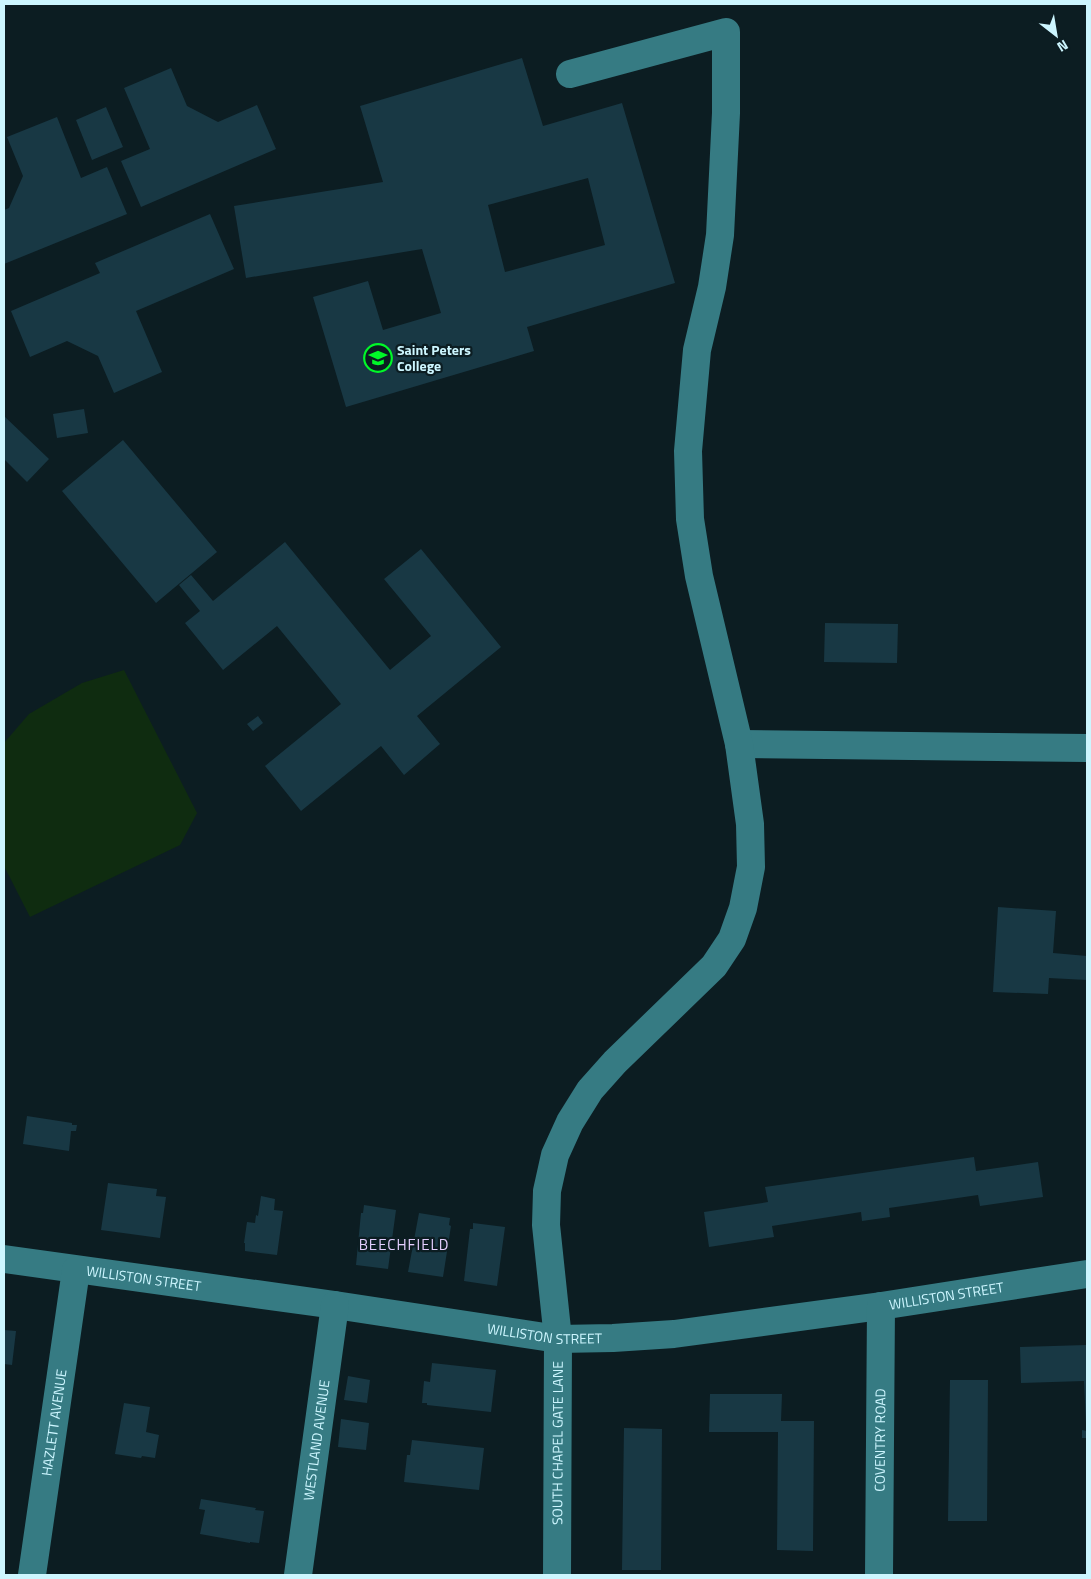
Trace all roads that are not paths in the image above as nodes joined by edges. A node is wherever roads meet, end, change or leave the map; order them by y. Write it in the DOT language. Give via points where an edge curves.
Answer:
graph roads {
  1 [pos="570,74"];
  2 [pos="739,744"];
  3 [pos="1087,748"];
  4 [pos="4,1259"];
  5 [pos="76,1270"];
  6 [pos="1087,1274"];
  7 [pos="335,1305"];
  8 [pos="881,1306"];
  9 [pos="558,1339"];
  10 [pos="32,1575"];
  11 [pos="298,1575"];
  12 [pos="557,1575"];
  13 [pos="879,1575"];
  1 -- 2 [label="street, SOUTH CHAPEL GATE LANE" via="726,32 720,235 697,350 688,451 690,519 699,576"];
  2 -- 3 [label="street"];
  2 -- 9 [label="street, SOUTH CHAPEL GATE LANE" via="750,824 751,868 743,908 732,939 714,966 590,1090 555,1154 547,1191 546,1225"];
  4 -- 5 [label="street, WILLISTON STREET"];
  5 -- 7 [label="street, WILLISTON STREET"];
  5 -- 10 [label="street, HAZLETT AVENUE"];
  6 -- 8 [label="street, WILLISTON STREET"];
  7 -- 9 [label="street, WILLISTON STREET"];
  7 -- 11 [label="street, WESTLAND AVENUE"];
  8 -- 9 [label="street, WILLISTON STREET" via="674,1334"];
  8 -- 13 [label="street, COVENTRY ROAD"];
  9 -- 12 [label="street, SOUTH CHAPEL GATE LANE"];
}
